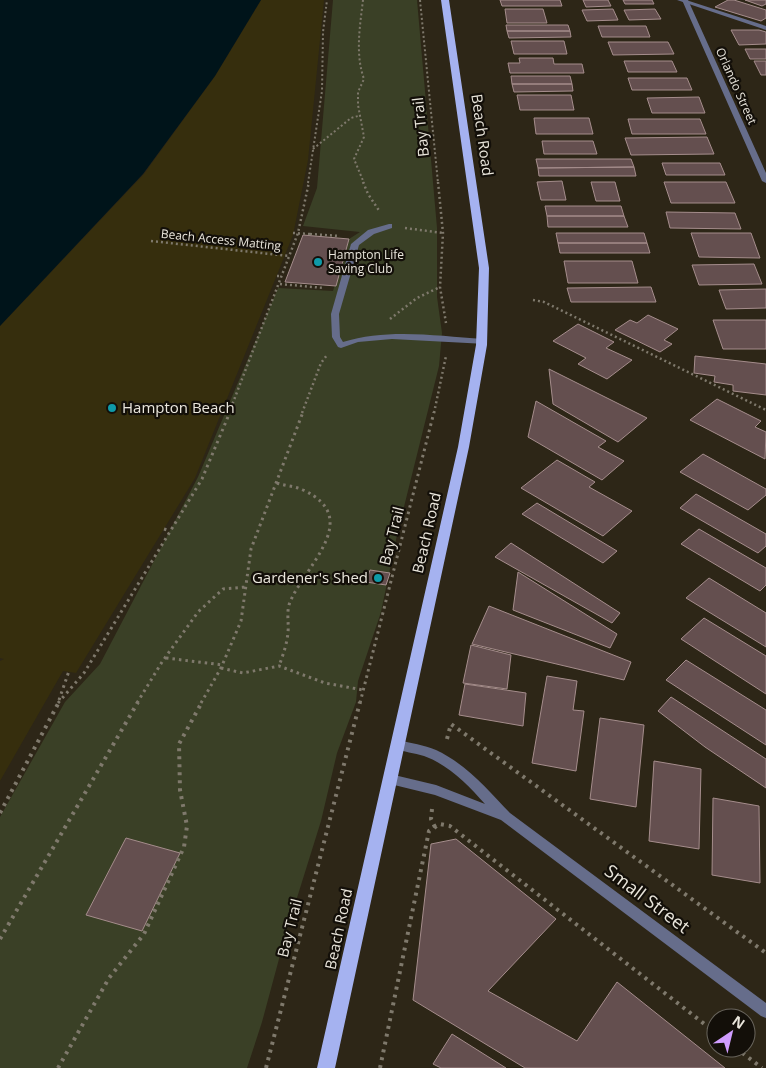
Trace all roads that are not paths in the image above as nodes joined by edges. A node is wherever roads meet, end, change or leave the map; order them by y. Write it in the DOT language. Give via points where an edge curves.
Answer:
graph roads {
  1 [pos="445,0"];
  2 [pos="683,1"];
  3 [pos="766,28"];
  4 [pos="766,181"];
  5 [pos="389,226"];
  6 [pos="483,342"];
  7 [pos="398,745"];
  8 [pos="390,779"];
  9 [pos="506,817"];
  10 [pos="766,1011"];
  11 [pos="326,1068"];
  1 -- 6 [label="main road, Beach Road" via="484,268"];
  2 -- 3 [label="street"];
  2 -- 4 [label="street, Orlando Street"];
  5 -- 6 [label="street" via="371,232 355,244 335,314 336,337 341,345 369,337"];
  6 -- 7 [label="main road, Beach Road" via="473,405"];
  7 -- 8 [label="main road, Beach Road"];
  7 -- 9 [label="street, Small Street" via="442,760 473,784"];
  8 -- 9 [label="street, Small Street" via="436,790"];
  8 -- 11 [label="main road, Beach Road"];
  9 -- 10 [label="street, Small Street"];
}
